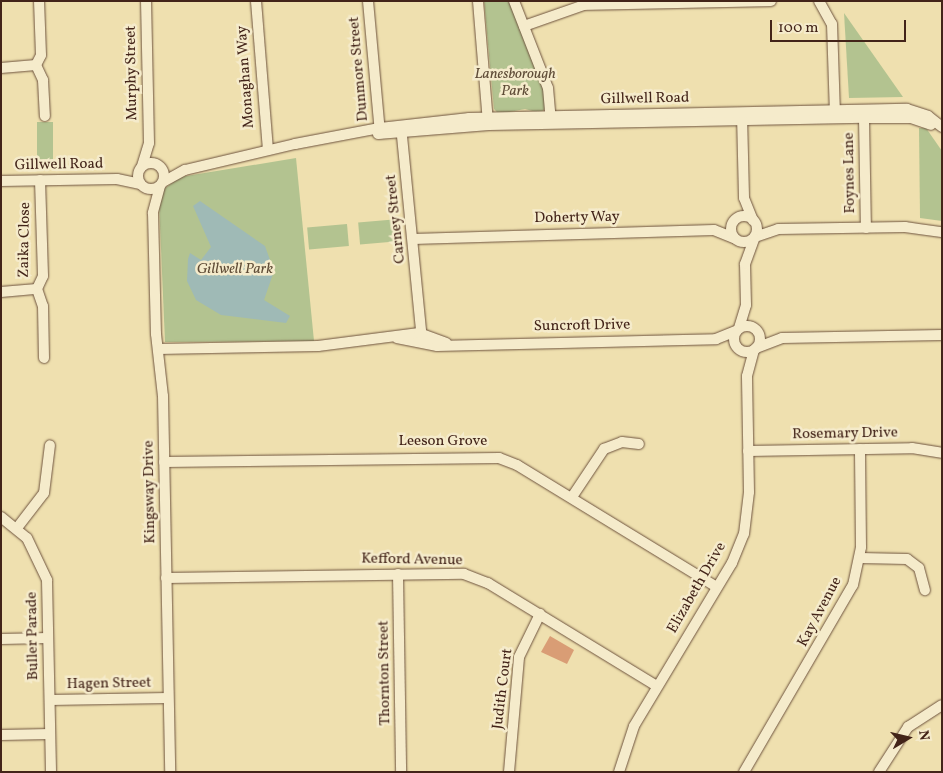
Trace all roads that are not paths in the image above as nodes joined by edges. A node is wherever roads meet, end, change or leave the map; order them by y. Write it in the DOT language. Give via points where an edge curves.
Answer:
graph roads {
  1 [pos="40,1"];
  2 [pos="146,1"];
  3 [pos="256,1"];
  4 [pos="368,1"];
  5 [pos="478,1"];
  6 [pos="514,1"];
  7 [pos="771,1"];
  8 [pos="819,1"];
  9 [pos="524,26"];
  10 [pos="36,65"];
  11 [pos="1,68"];
  12 [pos="835,115"];
  13 [pos="44,116"];
  14 [pos="742,116"];
  15 [pos="864,118"];
  16 [pos="551,120"];
  17 [pos="488,121"];
  18 [pos="942,127"];
  19 [pos="402,128"];
  20 [pos="380,131"];
  21 [pos="942,134"];
  22 [pos="149,143"];
  23 [pos="268,150"];
  24 [pos="159,166"];
  25 [pos="141,167"];
  26 [pos="185,170"];
  27 [pos="117,179"];
  28 [pos="40,180"];
  29 [pos="1,181"];
  30 [pos="161,184"];
  31 [pos="142,186"];
  32 [pos="744,198"];
  33 [pos="153,213"];
  34 [pos="736,219"];
  35 [pos="754,220"];
  36 [pos="866,228"];
  37 [pos="778,229"];
  38 [pos="714,230"];
  39 [pos="942,232"];
  40 [pos="413,236"];
  41 [pos="754,238"];
  42 [pos="735,239"];
  43 [pos="745,264"];
  44 [pos="37,289"];
  45 [pos="1,292"];
  46 [pos="746,306"];
  47 [pos="738,329"];
  48 [pos="755,329"];
  49 [pos="942,335"];
  50 [pos="421,336"];
  51 [pos="782,338"];
  52 [pos="716,339"];
  53 [pos="737,348"];
  54 [pos="158,349"];
  55 [pos="755,349"];
  56 [pos="44,358"];
  57 [pos="747,376"];
  58 [pos="639,444"];
  59 [pos="50,446"];
  60 [pos="860,449"];
  61 [pos="748,451"];
  62 [pos="942,453"];
  63 [pos="164,462"];
  64 [pos="572,498"];
  65 [pos="1,517"];
  66 [pos="17,528"];
  67 [pos="860,558"];
  68 [pos="398,574"];
  69 [pos="166,578"];
  70 [pos="718,587"];
  71 [pos="925,590"];
  72 [pos="540,614"];
  73 [pos="48,638"];
  74 [pos="1,639"];
  75 [pos="657,686"];
  76 [pos="168,698"];
  77 [pos="50,700"];
  78 [pos="942,705"];
  79 [pos="50,734"];
  80 [pos="1,735"];
  81 [pos="51,772"];
  82 [pos="170,772"];
  83 [pos="401,772"];
  84 [pos="509,772"];
  85 [pos="619,772"];
  86 [pos="744,772"];
  87 [pos="879,772"];
  1 -- 10 [label="street" via="40,55"];
  2 -- 22 [label="street, Murphy Street"];
  3 -- 23 [label="street, Monaghan Way"];
  4 -- 20 [label="street, Dunmore Street"];
  5 -- 17 [label="street"];
  6 -- 9 [label="street"];
  7 -- 9 [label="street" via="584,5"];
  8 -- 12 [label="street" via="832,24"];
  9 -- 16 [label="street" via="548,88"];
  10 -- 11 [label="street"];
  10 -- 13 [label="street" via="43,80"];
  12 -- 14 [label="street, Gillwell Road"];
  12 -- 15 [label="street, Gillwell Road"];
  12 -- 18 [label="street, Gillwell Road" via="912,110"];
  14 -- 16 [label="street, Gillwell Road"];
  14 -- 32 [label="street"];
  15 -- 21 [label="street, Gillwell Road" via="911,118"];
  15 -- 36 [label="street, Foynes Lane"];
  16 -- 17 [label="street, Gillwell Road"];
  17 -- 19 [label="street, Gillwell Road"];
  19 -- 20 [label="street, Gillwell Road"];
  19 -- 40 [label="street, Carney Street"];
  20 -- 23 [label="street, Gillwell Road"];
  22 -- 24 [label="street, Murphy Street"];
  22 -- 25 [label="street, Murphy Street"];
  23 -- 26 [label="street, Gillwell Road"];
  24 -- 25 [label="street, Gillwell Road"];
  24 -- 26 [label="street, Gillwell Road"];
  24 -- 30 [label="street, Murphy Street"];
  25 -- 27 [label="street, Gillwell Road"];
  25 -- 31 [label="street, Kingsway Drive"];
  26 -- 30 [label="street, Gillwell Road"];
  27 -- 28 [label="street, Gillwell Road"];
  27 -- 31 [label="street, Gillwell Road"];
  28 -- 29 [label="street, Gillwell Road"];
  28 -- 44 [label="street, Zaika Close" via="43,276"];
  30 -- 31 [label="street, Gillwell Road"];
  30 -- 33 [label="street, Kingsway Drive"];
  31 -- 33 [label="street, Kingsway Drive"];
  32 -- 34 [label="street"];
  32 -- 35 [label="street"];
  33 -- 54 [label="street, Kingsway Drive"];
  34 -- 35 [label="street"];
  34 -- 38 [label="street, Doherty Way"];
  34 -- 42 [label="street" via="731,229"];
  35 -- 37 [label="street"];
  35 -- 41 [label="street"];
  36 -- 37 [label="street"];
  36 -- 39 [label="street"];
  37 -- 41 [label="street"];
  38 -- 40 [label="street, Doherty Way"];
  38 -- 42 [label="street, Doherty Way"];
  40 -- 50 [label="street, Carney Street"];
  41 -- 42 [label="street"];
  41 -- 43 [label="street"];
  42 -- 43 [label="street"];
  43 -- 46 [label="street"];
  44 -- 45 [label="street"];
  44 -- 56 [label="street, Zaika Close" via="43,306"];
  46 -- 47 [label="street"];
  46 -- 48 [label="street"];
  47 -- 48 [label="street"];
  47 -- 52 [label="street, Suncroft Drive"];
  47 -- 53 [label="street, Elizabeth Drive"];
  48 -- 51 [label="street"];
  48 -- 55 [label="street, Elizabeth Drive"];
  49 -- 51 [label="street"];
  50 -- 52 [label="street, Suncroft Drive" via="449,344"];
  50 -- 54 [label="street" via="318,346"];
  51 -- 55 [label="street"];
  52 -- 53 [label="street, Suncroft Drive"];
  53 -- 55 [label="street, Suncroft Drive"];
  53 -- 57 [label="street, Elizabeth Drive"];
  54 -- 63 [label="street, Kingsway Drive"];
  55 -- 57 [label="street, Elizabeth Drive"];
  57 -- 61 [label="street, Elizabeth Drive"];
  58 -- 64 [label="street" via="622,442 604,449"];
  59 -- 66 [label="street" via="44,493"];
  60 -- 61 [label="street, Rosemary Drive"];
  60 -- 62 [label="street, Rosemary Drive"];
  60 -- 67 [label="street, Kay Avenue"];
  61 -- 70 [label="street, Elizabeth Drive" via="744,534"];
  63 -- 64 [label="street, Leeson Grove" via="490,456 518,464"];
  63 -- 69 [label="street, Kingsway Drive"];
  64 -- 70 [label="street, Leeson Grove"];
  65 -- 66 [label="street, Buller Parade"];
  66 -- 73 [label="street, Buller Parade" via="34,548 44,570"];
  67 -- 71 [label="street" via="907,559 919,568"];
  67 -- 86 [label="street, Kay Avenue" via="842,610"];
  68 -- 69 [label="street, Kefford Avenue"];
  68 -- 72 [label="street, Kefford Avenue" via="474,577"];
  68 -- 83 [label="street, Thornton Street"];
  69 -- 76 [label="street, Kingsway Drive"];
  70 -- 75 [label="street, Elizabeth Drive"];
  72 -- 75 [label="street, Kefford Avenue"];
  72 -- 84 [label="street, Judith Court" via="519,656"];
  73 -- 74 [label="street"];
  73 -- 77 [label="street, Buller Parade"];
  75 -- 85 [label="street, Elizabeth Drive" via="626,742"];
  76 -- 77 [label="street, Hagen Street"];
  76 -- 82 [label="street, Kingsway Drive"];
  77 -- 79 [label="street, Buller Parade"];
  78 -- 87 [label="street" via="908,727"];
  79 -- 80 [label="street"];
  79 -- 81 [label="street, Buller Parade"];
}
